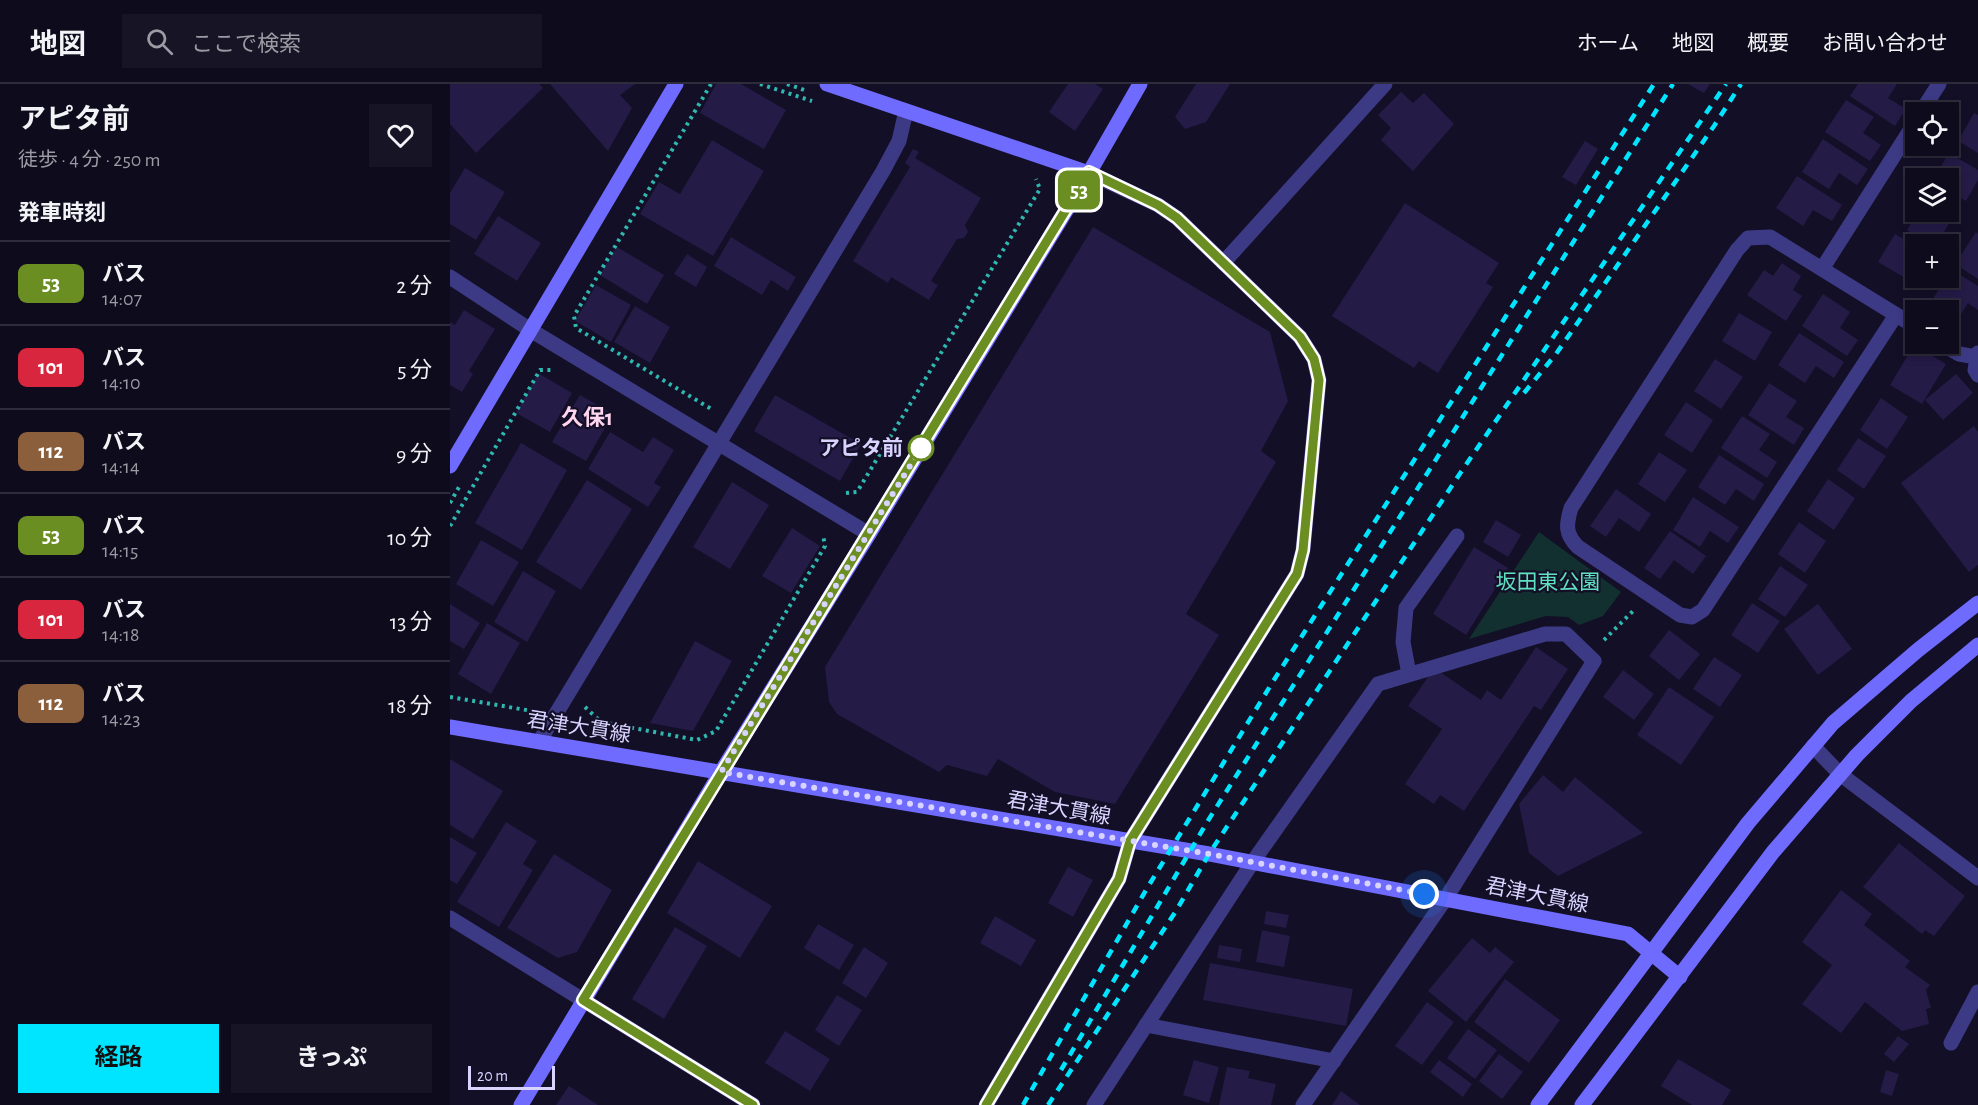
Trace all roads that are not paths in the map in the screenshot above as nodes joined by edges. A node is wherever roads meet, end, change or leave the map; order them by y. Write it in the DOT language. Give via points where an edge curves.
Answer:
graph roads {
  1 [pos="676,84"];
  2 [pos="827,84"];
  3 [pos="1385,84"];
  4 [pos="1939,84"];
  5 [pos="1138,85"];
  6 [pos="1927,102"];
  7 [pos="906,111"];
  8 [pos="1905,138"];
  9 [pos="1089,172"];
  10 [pos="1223,263"];
  11 [pos="1822,269"];
  12 [pos="450,277"];
  13 [pos="1896,315"];
  14 [pos="1905,320"];
  15 [pos="532,330"];
  16 [pos="1959,354"];
  17 [pos="1977,355"];
  18 [pos="1978,375"];
  19 [pos="719,442"];
  20 [pos="450,466"];
  21 [pos="869,534"];
  22 [pos="1457,536"];
  23 [pos="1978,603"];
  24 [pos="1978,645"];
  25 [pos="1409,674"];
  26 [pos="450,727"];
  27 [pos="539,742"];
  28 [pos="1813,746"];
  29 [pos="721,772"];
  30 [pos="1840,774"];
  31 [pos="1130,841"];
  32 [pos="1252,863"];
  33 [pos="1978,878"];
  34 [pos="1446,898"];
  35 [pos="450,918"];
  36 [pos="1652,954"];
  37 [pos="1680,977"];
  38 [pos="1978,993"];
  39 [pos="583,1000"];
  40 [pos="1146,1025"];
  41 [pos="1951,1043"];
  42 [pos="1334,1061"];
  43 [pos="521,1105"];
  44 [pos="753,1105"];
  45 [pos="986,1105"];
  46 [pos="1094,1105"];
  47 [pos="1303,1105"];
  48 [pos="1538,1105"];
  49 [pos="1582,1105"];
  1 -- 15 [label="street"];
  2 -- 7 [label="street"];
  3 -- 10 [label="street"];
  4 -- 6 [label="street"];
  5 -- 9 [label="street"];
  7 -- 9 [label="street"];
  7 -- 19 [label="street" via="899,141 883,171"];
  8 -- 11 [label="street"];
  9 -- 10 [label="street" via="1158,205"];
  9 -- 21 [label="street"];
  10 -- 31 [label="street" via="1300,337 1314,359 1319,380 1303,550 1297,574"];
  11 -- 13 [label="street"];
  11 -- 13 [label="street" via="1770,237 1748,238 1737,250 1571,508 1568,537 1578,547 1680,615 1692,617 1703,610"];
  12 -- 15 [label="street"];
  13 -- 14 [label="street"];
  15 -- 19 [label="street"];
  15 -- 20 [label="street"];
  16 -- 17 [label="street"];
  17 -- 18 [label="street"];
  19 -- 21 [label="street"];
  19 -- 27 [label="street"];
  21 -- 29 [label="street"];
  22 -- 25 [label="street" via="1406,608 1403,642"];
  23 -- 28 [label="street" via="1833,723"];
  24 -- 30 [label="street" via="1911,701"];
  25 -- 32 [label="street" via="1378,684"];
  25 -- 34 [label="street" via="1545,634 1566,634 1594,661"];
  26 -- 27 [label="street, 君津大貫線"];
  27 -- 29 [label="street, 君津大貫線"];
  28 -- 30 [label="street"];
  28 -- 36 [label="street" via="1748,823"];
  29 -- 31 [label="street, 君津大貫線"];
  29 -- 39 [label="street"];
  30 -- 33 [label="street"];
  30 -- 37 [label="street" via="1773,852"];
  31 -- 32 [label="street, 君津大貫線"];
  31 -- 45 [label="street" via="1119,879"];
  32 -- 34 [label="street, 君津大貫線"];
  32 -- 40 [label="street"];
  34 -- 36 [label="street, 君津大貫線" via="1628,934"];
  34 -- 42 [label="street"];
  35 -- 39 [label="street"];
  36 -- 37 [label="street, 君津大貫線"];
  36 -- 48 [label="street"];
  37 -- 49 [label="street"];
  38 -- 41 [label="street"];
  39 -- 43 [label="street"];
  39 -- 44 [label="street"];
  40 -- 42 [label="street"];
  40 -- 46 [label="street"];
  42 -- 47 [label="street"];
}
